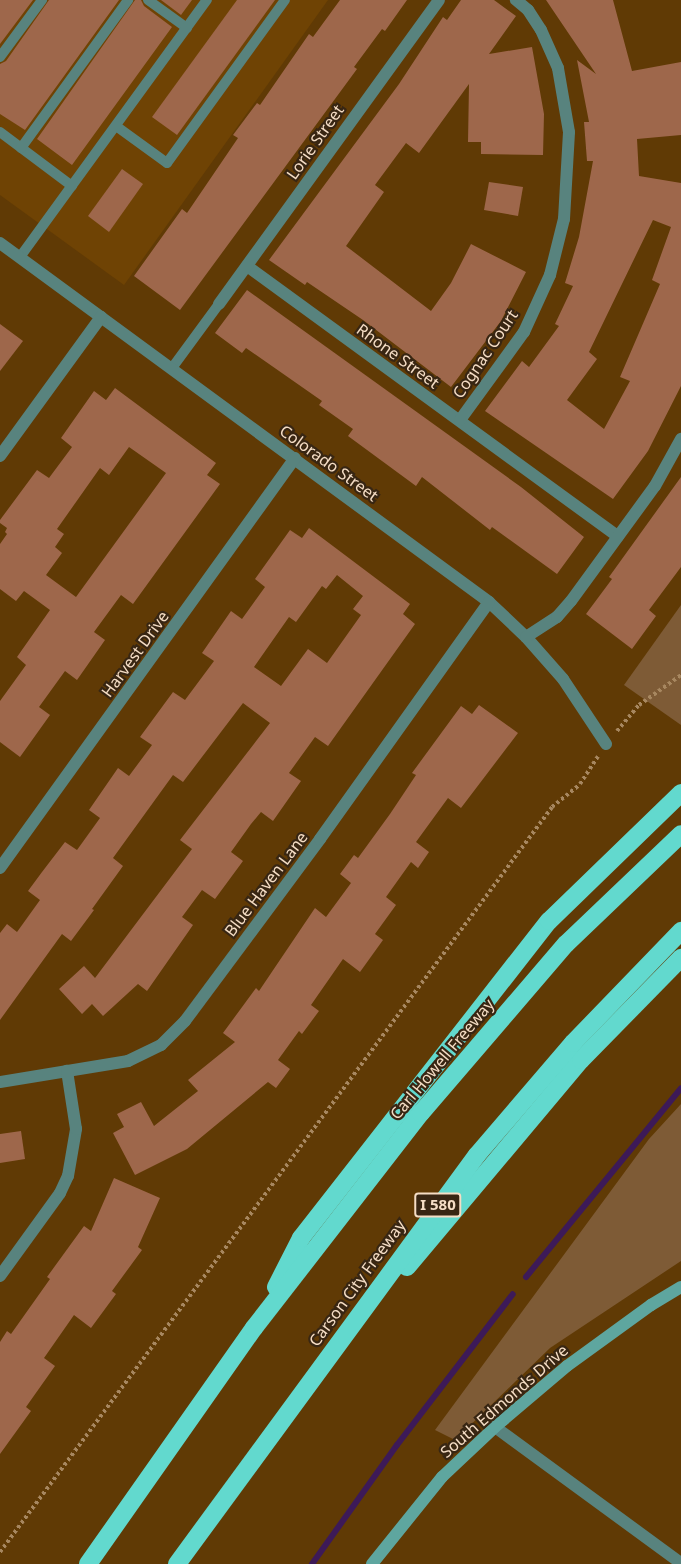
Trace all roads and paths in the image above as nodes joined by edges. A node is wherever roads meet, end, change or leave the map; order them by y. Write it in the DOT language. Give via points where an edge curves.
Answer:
graph roads {
  1 [pos="42,0"];
  2 [pos="128,0"];
  3 [pos="148,0"];
  4 [pos="207,0"];
  5 [pos="285,0"];
  6 [pos="439,0"];
  7 [pos="516,0"];
  8 [pos="186,28"];
  9 [pos="0,57"];
  10 [pos="116,126"];
  11 [pos="0,132"];
  12 [pos="21,148"];
  13 [pos="72,186"];
  14 [pos="0,243"];
  15 [pos="20,258"];
  16 [pos="247,266"];
  17 [pos="219,304"];
  18 [pos="101,317"];
  19 [pos="172,368"];
  20 [pos="460,420"];
  21 [pos="681,439"];
  22 [pos="0,456"];
  23 [pos="295,458"];
  24 [pos="618,537"];
  25 [pos="489,602"];
  26 [pos="526,637"];
  27 [pos="681,675"];
  28 [pos="606,744"];
  29 [pos="681,793"];
  30 [pos="681,834"];
  31 [pos="0,868"];
  32 [pos="681,931"];
  33 [pos="681,958"];
  34 [pos="67,1071"];
  35 [pos="0,1082"];
  36 [pos="0,1276"];
  37 [pos="681,1287"];
  38 [pos="254,1328"];
  39 [pos="495,1427"];
  40 [pos="222,1501"];
  41 [pos="0,1552"];
  42 [pos="681,1563"];
  43 [pos="88,1564"];
  44 [pos="177,1564"];
  45 [pos="372,1564"];
  1 -- 9 [label="lane"];
  2 -- 12 [label="lane"];
  3 -- 8 [label="lane"];
  4 -- 8 [label="lane"];
  5 -- 10 [label="lane" via="167,163"];
  6 -- 16 [label="street, Lorie Street"];
  7 -- 20 [label="street, Cognac Court" via="541,30 558,68 569,132 564,219 550,275 524,332"];
  8 -- 10 [label="lane"];
  10 -- 13 [label="lane"];
  11 -- 12 [label="lane"];
  12 -- 13 [label="lane"];
  13 -- 15 [label="lane"];
  14 -- 15 [label="street, Colorado Street"];
  15 -- 18 [label="street, Colorado Street"];
  16 -- 17 [label="street, Lorie Street"];
  16 -- 20 [label="street, Rhone Street"];
  17 -- 19 [label="lane"];
  18 -- 19 [label="street, Colorado Street"];
  18 -- 22 [label="street"];
  19 -- 23 [label="street, Colorado Street"];
  20 -- 24 [label="street, Rhone Street"];
  21 -- 24 [label="street" via="655,486"];
  23 -- 25 [label="street, Colorado Street"];
  23 -- 31 [label="street, Harvest Drive"];
  24 -- 26 [label="street" via="557,617"];
  25 -- 26 [label="street, Colorado Street"];
  25 -- 34 [label="street, Blue Haven Lane" via="185,1021 161,1044 128,1061"];
  26 -- 28 [label="street, Colorado Street" via="563,679"];
  27 -- 28 [label="path" via="639,705"];
  28 -- 41 [label="path" via="580,784 552,807"];
  29 -- 38 [label="highway" via="549,921 301,1238"];
  30 -- 38 [label="highway, Carl Howell Freeway" via="566,944 501,1019 421,1113"];
  32 -- 40 [label="highway, Carson City Freeway / I 580" via="573,1043 477,1155"];
  33 -- 40 [label="highway" via="614,1024 508,1145 402,1272"];
  34 -- 35 [label="street, Blue Haven Lane"];
  34 -- 36 [label="street" via="76,1129 68,1176"];
  37 -- 39 [label="street, South Edmonds Drive" via="567,1366"];
  38 -- 43 [label="highway"];
  39 -- 42 [label="street"];
  39 -- 45 [label="street, South Edmonds Drive" via="442,1477"];
  40 -- 44 [label="highway, Carson City Freeway / I 580"];
}
